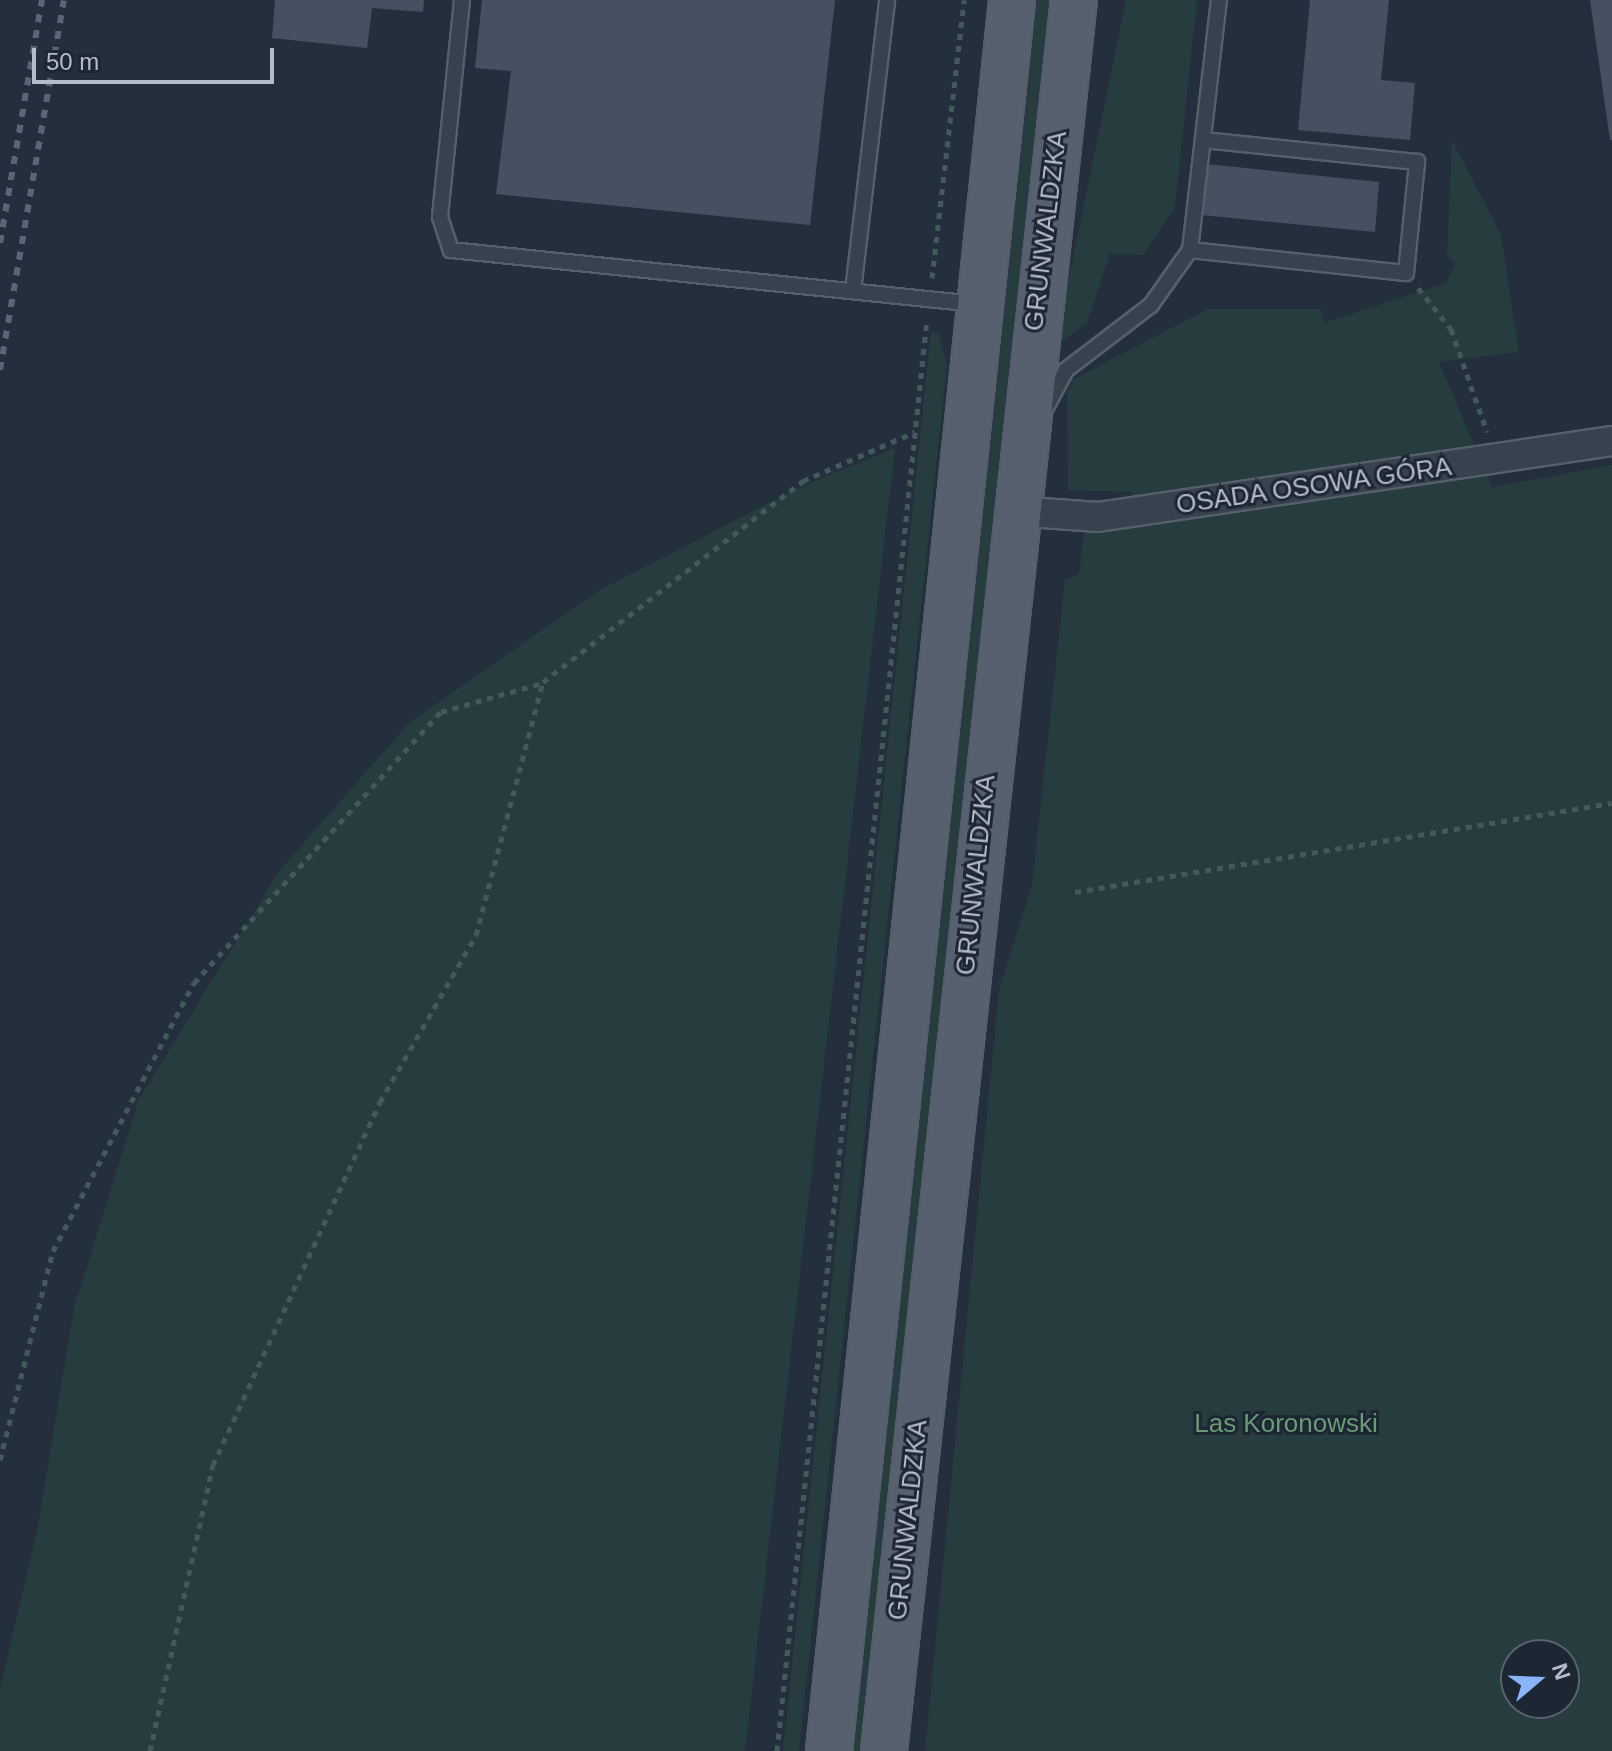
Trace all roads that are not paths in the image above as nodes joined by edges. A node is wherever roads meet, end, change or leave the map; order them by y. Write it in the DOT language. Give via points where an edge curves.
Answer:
graph roads {
  1 [pos="462,0"];
  2 [pos="887,0"];
  3 [pos="1012,0"];
  4 [pos="1074,0"];
  5 [pos="1219,0"];
  6 [pos="1203,140"];
  7 [pos="1190,250"];
  8 [pos="853,291"];
  9 [pos="981,305"];
  10 [pos="1612,441"];
  11 [pos="1021,454"];
  12 [pos="1015,511"];
  13 [pos="829,1751"];
  14 [pos="884,1751"];
  1 -- 8 [label="lane" via="440,217 451,250"];
  2 -- 8 [label="lane"];
  3 -- 9 [label="main road, GRUNWALDZKA"];
  4 -- 11 [label="main road, GRUNWALDZKA"];
  5 -- 6 [label="lane"];
  6 -- 7 [label="lane"];
  6 -- 7 [label="lane" via="1417,162 1406,273"];
  7 -- 11 [label="lane" via="1151,305 1066,370"];
  8 -- 9 [label="lane"];
  9 -- 13 [label="main road, GRUNWALDZKA"];
  10 -- 12 [label="street, OSADA OSOWA GÓRA" via="1098,517"];
  11 -- 12 [label="main road, GRUNWALDZKA"];
  12 -- 14 [label="main road, GRUNWALDZKA"];
}
